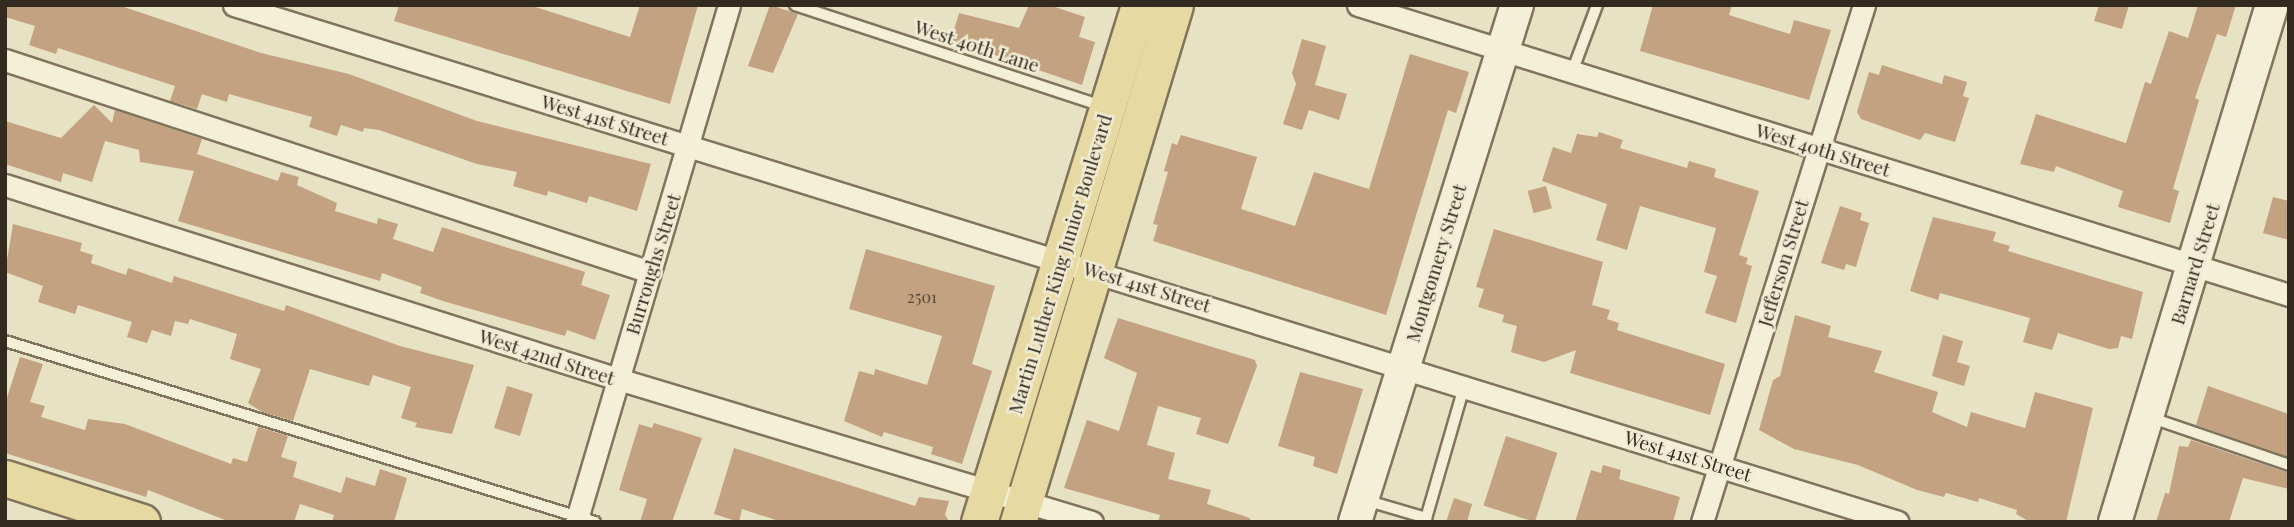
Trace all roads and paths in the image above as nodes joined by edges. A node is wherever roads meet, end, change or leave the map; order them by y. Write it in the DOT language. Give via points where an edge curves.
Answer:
graph roads {
  1 [pos="234,5"];
  2 [pos="729,5"];
  3 [pos="795,5"];
  4 [pos="1139,5"];
  5 [pos="1175,5"];
  6 [pos="1358,5"];
  7 [pos="1517,5"];
  8 [pos="1597,5"];
  9 [pos="1864,5"];
  10 [pos="2272,5"];
  11 [pos="1502,51"];
  12 [pos="5,60"];
  13 [pos="1572,72"];
  14 [pos="1108,107"];
  15 [pos="689,146"];
  16 [pos="1819,149"];
  17 [pos="5,185"];
  18 [pos="1060,261"];
  19 [pos="2195,265"];
  20 [pos="1096,270"];
  21 [pos="650,272"];
  22 [pos="2289,295"];
  23 [pos="5,341"];
  24 [pos="1403,368"];
  25 [pos="618,379"];
  26 [pos="1464,387"];
  27 [pos="2148,417"];
  28 [pos="2289,465"];
  29 [pos="1719,466"];
  30 [pos="5,478"];
  31 [pos="5,503"];
  32 [pos="984,505"];
  33 [pos="1358,510"];
  34 [pos="1022,511"];
  35 [pos="1425,520"];
  36 [pos="583,521"];
  37 [pos="66,522"];
  38 [pos="142,522"];
  39 [pos="1092,522"];
  40 [pos="1702,522"];
  41 [pos="1898,522"];
  42 [pos="2115,522"];
  1 -- 15 [label="street, West 41st Street"];
  2 -- 15 [label="street, Burroughs Street"];
  3 -- 14 [label="lane, West 40th Lane"];
  4 -- 14 [label="main road, Martin Luther King Junior Boulevard"];
  5 -- 20 [label="main road, Martin Luther King Junior Boulevard"];
  6 -- 11 [label="street, West 40th Street"];
  7 -- 11 [label="street, Montgomery Street"];
  8 -- 13 [label="lane"];
  9 -- 16 [label="street, Jefferson Street"];
  10 -- 19 [label="street, Barnard Street"];
  11 -- 13 [label="street, West 40th Street"];
  11 -- 24 [label="street, Montgomery Street"];
  12 -- 21 [label="street"];
  13 -- 16 [label="street, West 40th Street"];
  14 -- 18 [label="main road, Martin Luther King Junior Boulevard"];
  15 -- 18 [label="street, West 41st Street"];
  15 -- 21 [label="street, Burroughs Street"];
  16 -- 19 [label="street, West 40th Street"];
  16 -- 29 [label="street, Jefferson Street"];
  17 -- 25 [label="street, West 42nd Street"];
  18 -- 20 [label="street, West 41st Street"];
  18 -- 32 [label="main road, Martin Luther King Junior Boulevard"];
  19 -- 22 [label="street, West 40th Street"];
  19 -- 27 [label="street, Barnard Street"];
  20 -- 24 [label="street, West 41st Street"];
  20 -- 34 [label="main road, Martin Luther King Junior Boulevard"];
  21 -- 25 [label="street, Burroughs Street"];
  23 -- 36 [label="lane"];
  24 -- 26 [label="street, West 41st Street"];
  24 -- 33 [label="street, Montgomery Street"];
  25 -- 32 [label="street, West 42nd Street"];
  25 -- 36 [label="street, Burroughs Street"];
  26 -- 29 [label="street, West 41st Street"];
  26 -- 35 [label="lane"];
  27 -- 28 [label="lane"];
  27 -- 42 [label="street, Barnard Street"];
  29 -- 40 [label="street, Jefferson Street"];
  29 -- 41 [label="street, West 41st Street"];
  30 -- 38 [label="main road"];
  31 -- 37 [label="main road"];
  32 -- 34 [label="street, West 42nd Street"];
  33 -- 35 [label="lane"];
  34 -- 39 [label="street, West 42nd Street"];
}
